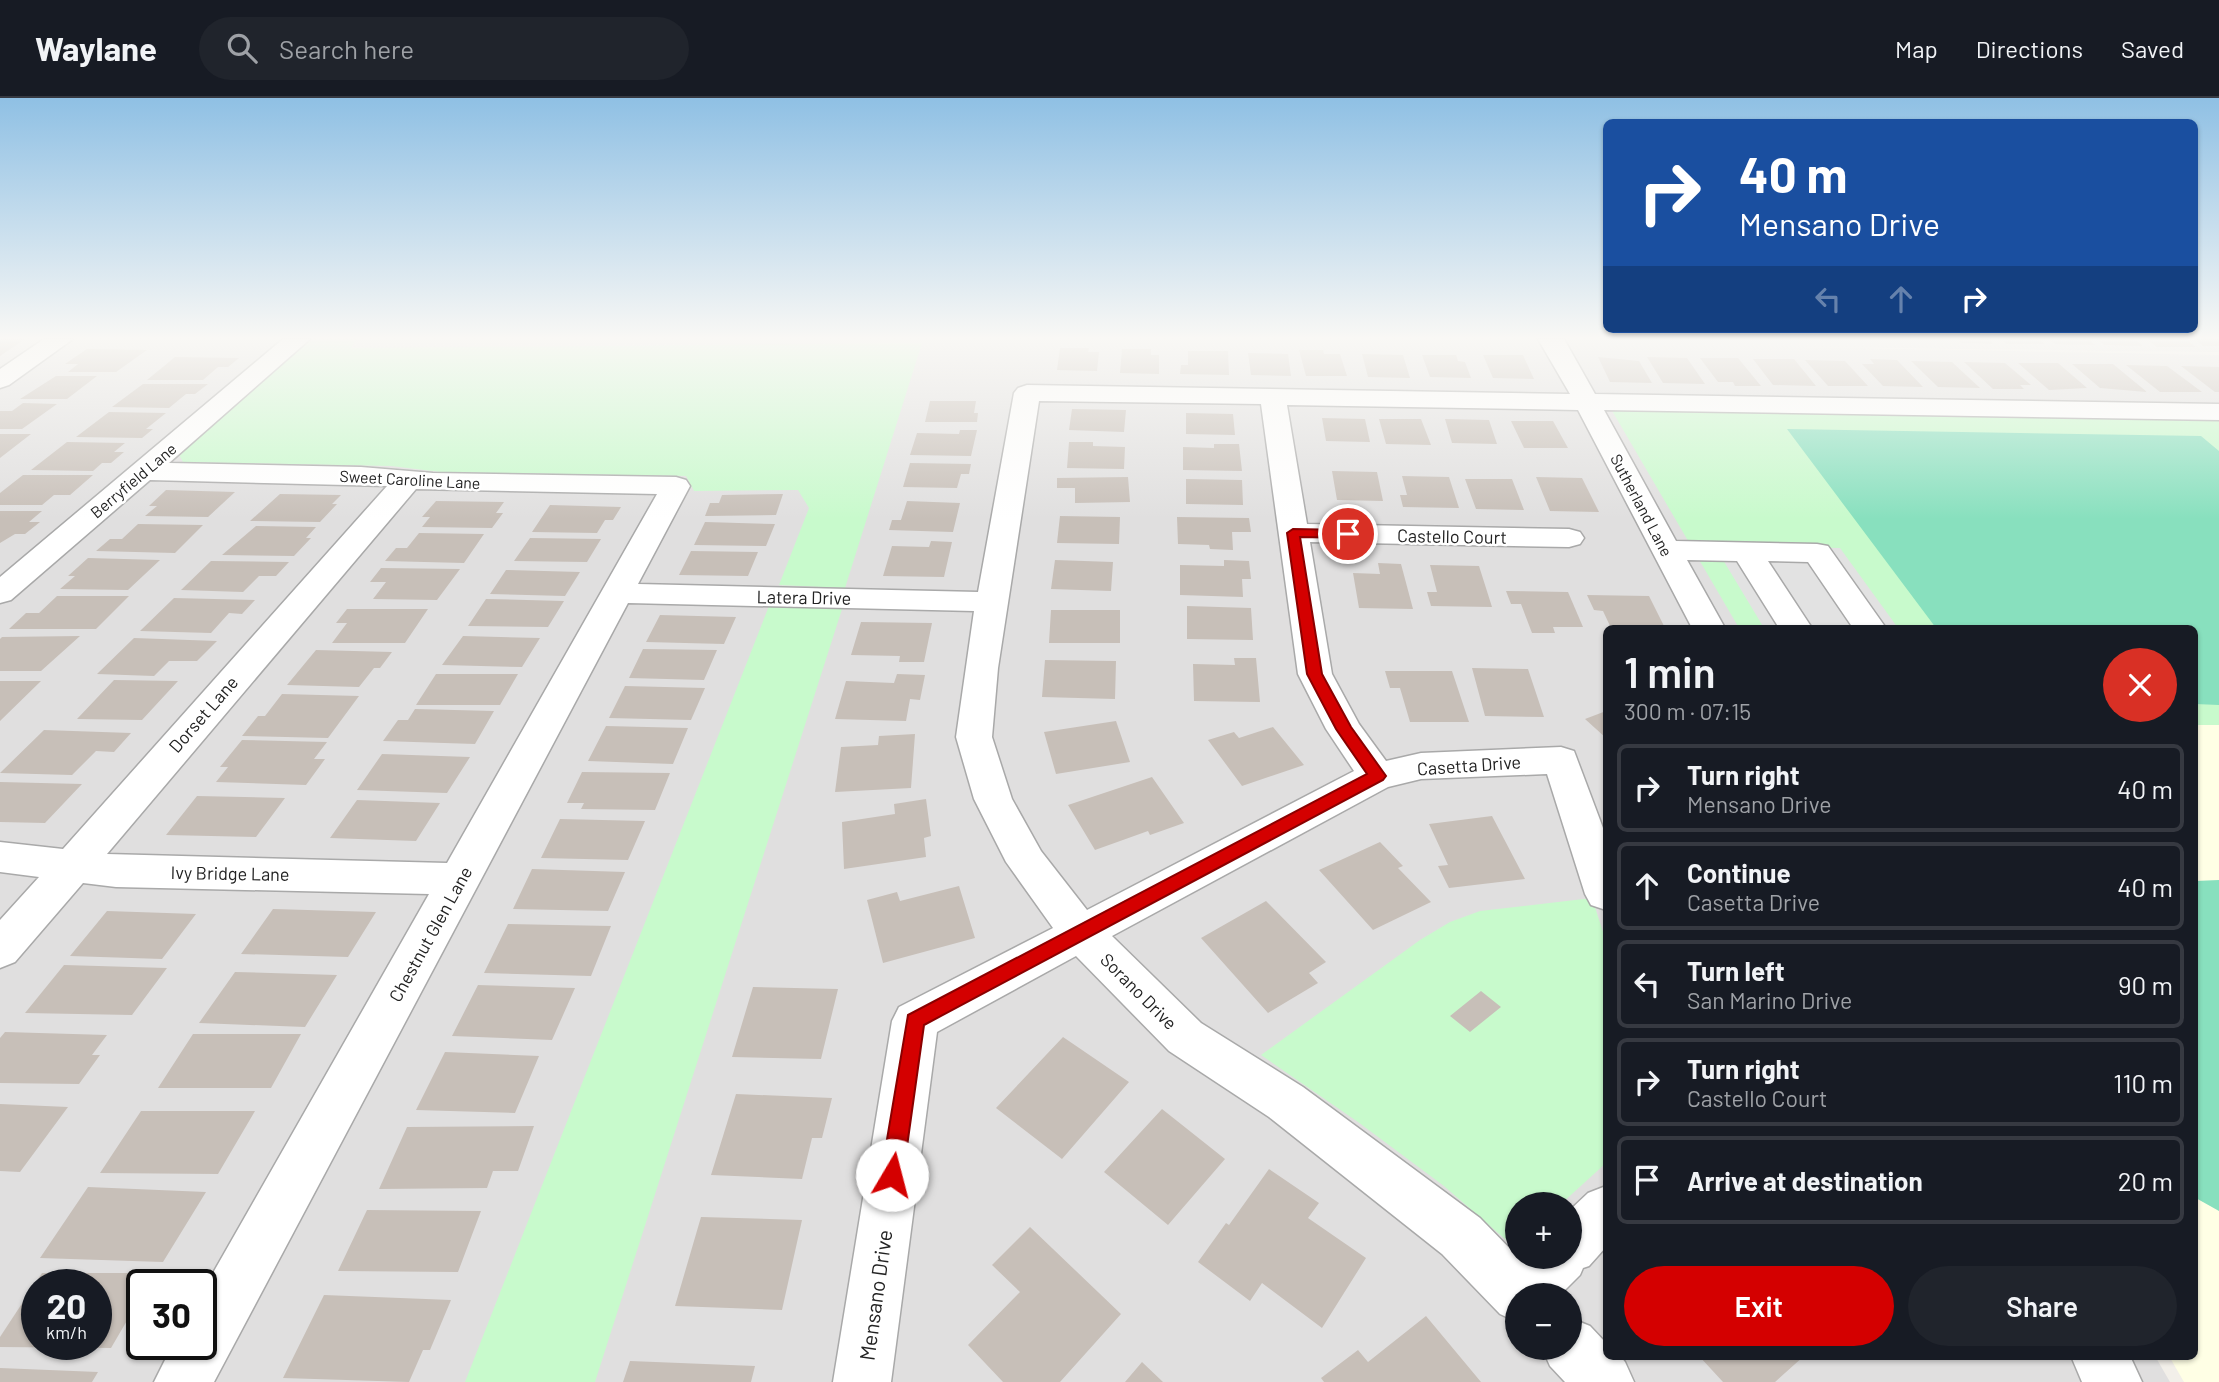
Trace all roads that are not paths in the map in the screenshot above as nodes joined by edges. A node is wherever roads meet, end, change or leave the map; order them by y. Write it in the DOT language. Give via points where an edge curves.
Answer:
graph roads {
  1 [pos="228,399"];
  2 [pos="1026,399"];
  3 [pos="1273,399"];
  4 [pos="1394,399"];
  5 [pos="1585,399"];
  6 [pos="1587,402"];
  7 [pos="2219,412"];
  8 [pos="143,471"];
  9 [pos="408,480"];
  10 [pos="676,486"];
  11 [pos="1293,533"];
  12 [pos="1569,538"];
  13 [pos="1666,550"];
  14 [pos="1748,552"];
  15 [pos="0,593"];
  16 [pos="617,593"];
  17 [pos="992,602"];
  18 [pos="1706,625"];
  19 [pos="1793,625"];
  20 [pos="1867,625"];
  21 [pos="1377,776"];
  22 [pos="0,857"];
  23 [pos="72,866"];
  24 [pos="460,879"];
  25 [pos="1603,885"];
  26 [pos="1082,933"];
  27 [pos="0,950"];
  28 [pos="1603,1214"];
  29 [pos="1582,1235"];
  30 [pos="1547,1269"];
  31 [pos="1508,1283"];
  32 [pos="1533,1283"];
  33 [pos="1582,1358"];
  34 [pos="2101,1360"];
  35 [pos="183,1382"];
  36 [pos="862,1382"];
  37 [pos="1605,1382"];
  38 [pos="2113,1382"];
  1 -- 8 [label="street, Berryfield Lane"];
  2 -- 17 [label="street, Sorano Drive"];
  3 -- 11 [label="street"];
  4 -- 6 [label="street"];
  5 -- 6 [label="street, Sutherland Lane"];
  6 -- 7 [label="street"];
  6 -- 13 [label="street, Sutherland Lane"];
  8 -- 9 [label="street, Sweet Caroline Lane"];
  8 -- 15 [label="street, Berryfield Lane"];
  9 -- 10 [label="street, Sweet Caroline Lane"];
  9 -- 23 [label="street, Dorset Lane"];
  10 -- 16 [label="street, Chestnut Glen Lane"];
  11 -- 12 [label="street, Castello Court"];
  11 -- 21 [label="street" via="1314,674"];
  13 -- 14 [label="street"];
  13 -- 18 [label="street, Sutherland Lane"];
  14 -- 19 [label="street"];
  14 -- 20 [label="street" via="1817,553"];
  16 -- 17 [label="street, Latera Drive"];
  16 -- 24 [label="street, Chestnut Glen Lane"];
  17 -- 26 [label="street, Sorano Drive" via="974,737 993,799 1026,862"];
  21 -- 25 [label="street, Casetta Drive" via="1421,766 1561,760"];
  21 -- 26 [label="street, Casetta Drive"];
  22 -- 23 [label="street, Ivy Bridge Lane"];
  23 -- 24 [label="street, Ivy Bridge Lane" via="116,871"];
  23 -- 27 [label="street, Dorset Lane"];
  24 -- 35 [label="street, Chestnut Glen Lane"];
  26 -- 31 [label="street, Sorano Drive" via="1185,1037 1286,1102 1461,1236"];
  26 -- 36 [label="street, Mensano Drive" via="915,1021"];
  28 -- 29 [label="street"];
  30 -- 32 [label="street"];
  33 -- 37 [label="street"];
  34 -- 38 [label="street"];
}
